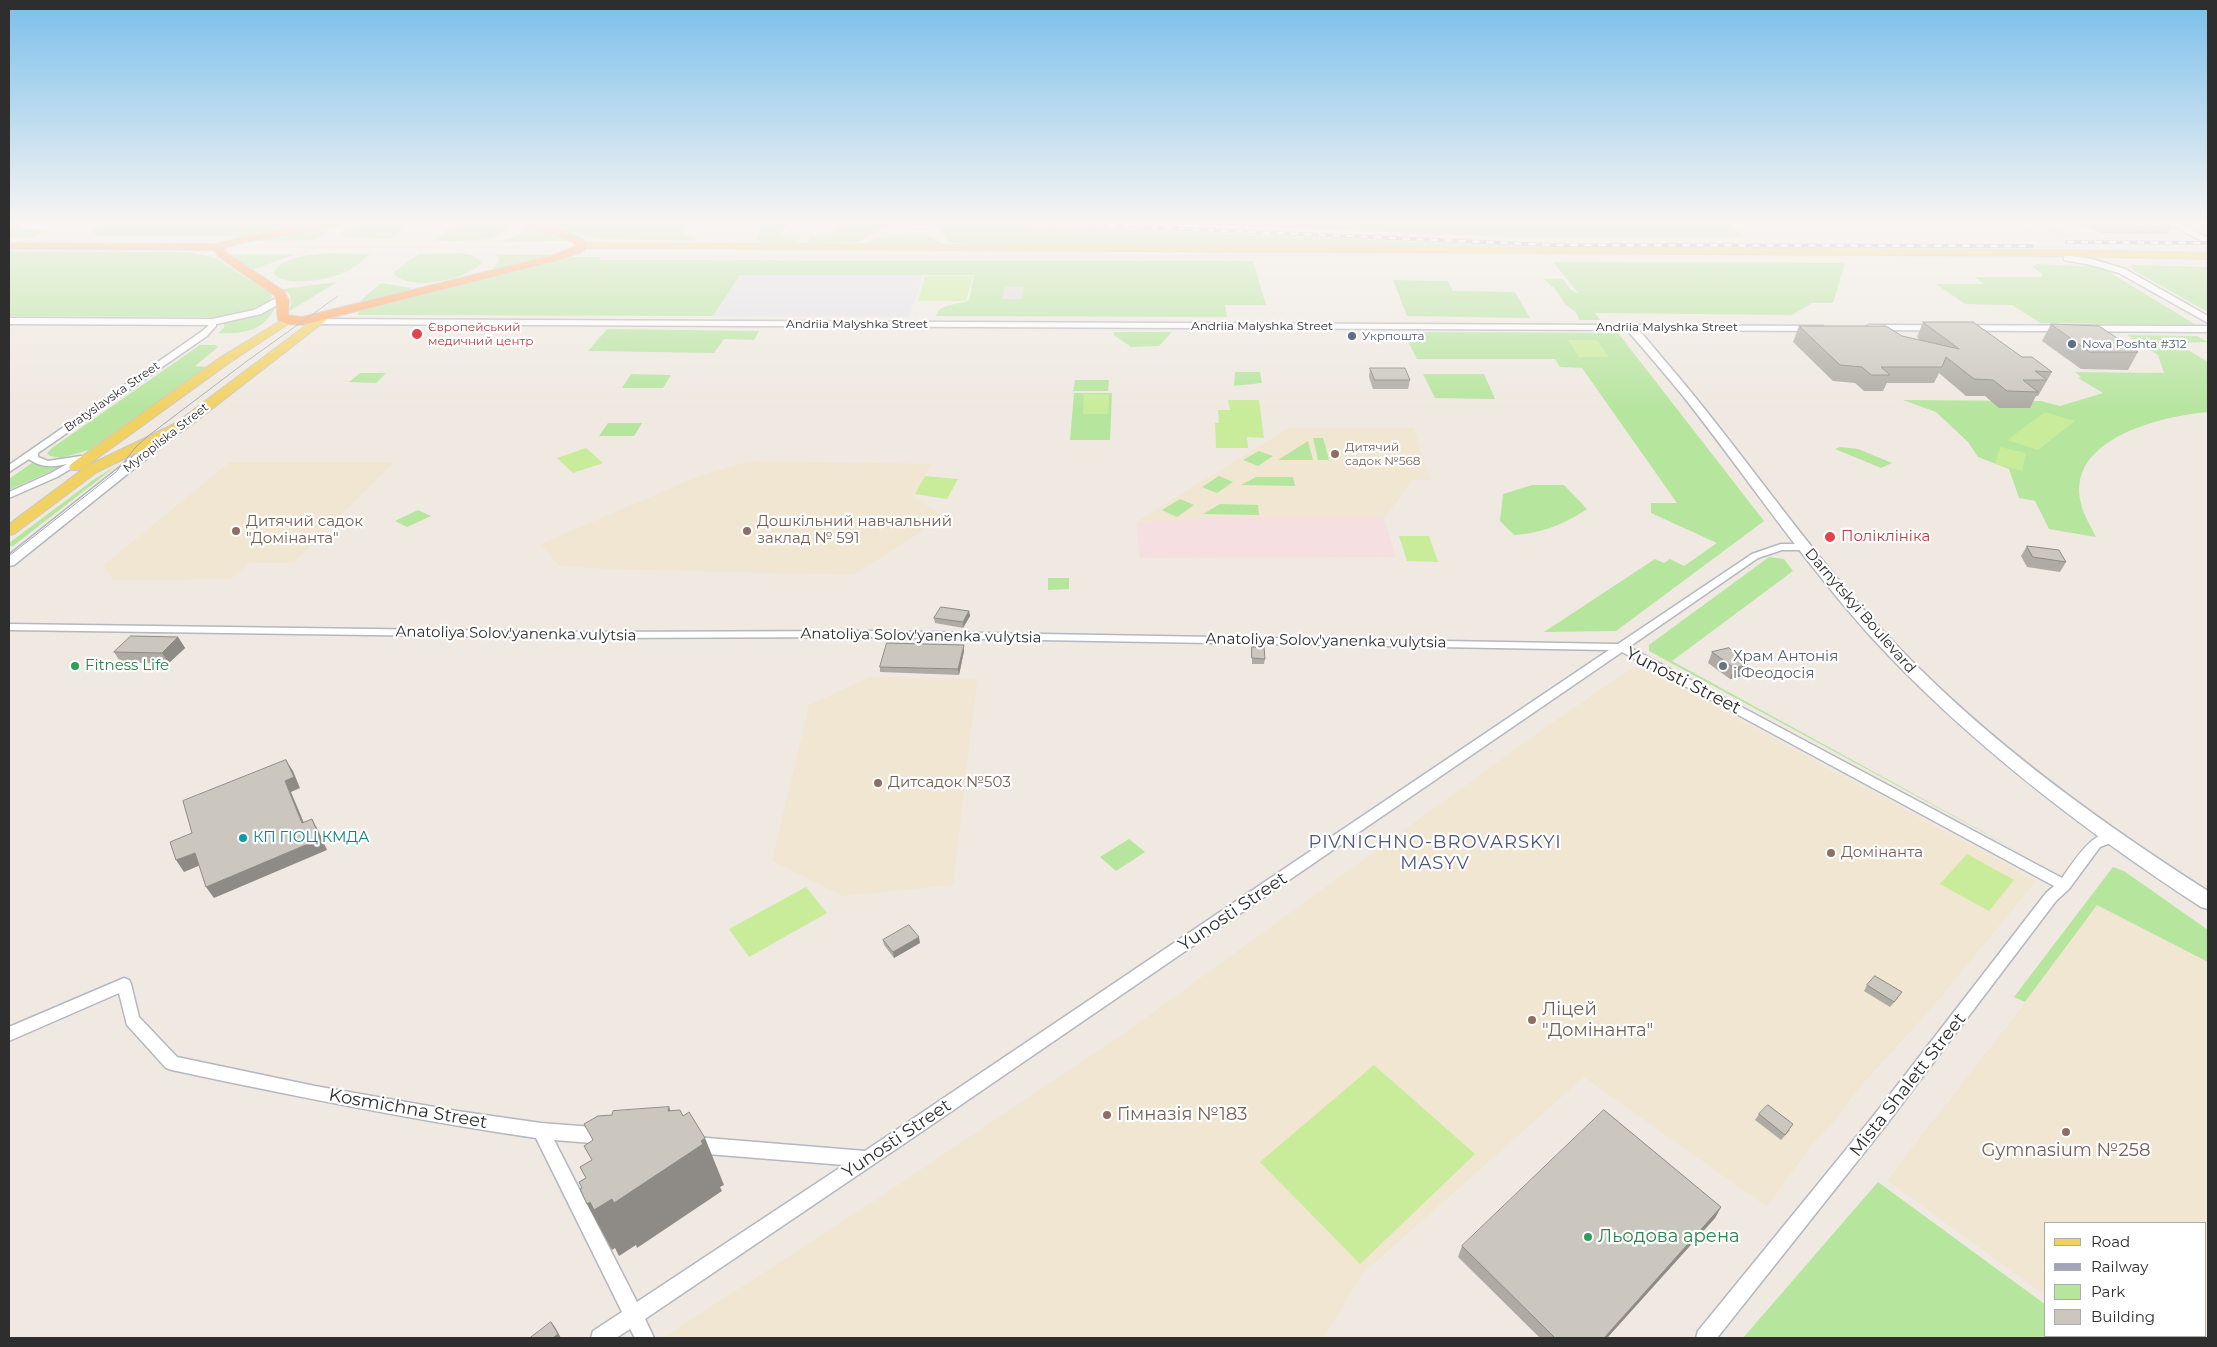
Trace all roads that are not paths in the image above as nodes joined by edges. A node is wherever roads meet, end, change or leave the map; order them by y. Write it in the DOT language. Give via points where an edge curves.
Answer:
graph roads {
  1 [pos="267,285"];
  2 [pos="441,285"];
  3 [pos="2146,285"];
  4 [pos="282,298"];
  5 [pos="320,319"];
  6 [pos="287,320"];
  7 [pos="2208,320"];
  8 [pos="9,321"];
  9 [pos="212,322"];
  10 [pos="1630,327"];
  11 [pos="1834,328"];
  12 [pos="1854,328"];
  13 [pos="2208,329"];
  14 [pos="180,426"];
  15 [pos="34,452"];
  16 [pos="89,458"];
  17 [pos="9,469"];
  18 [pos="9,495"];
  19 [pos="9,516"];
  20 [pos="9,531"];
  21 [pos="1804,547"];
  22 [pos="9,562"];
  23 [pos="9,628"];
  24 [pos="1621,647"];
  25 [pos="2113,838"];
  26 [pos="2064,885"];
  27 [pos="2208,901"];
  28 [pos="9,1034"];
  29 [pos="541,1131"];
  30 [pos="618,1138"];
  31 [pos="676,1143"];
  32 [pos="867,1159"];
  33 [pos="634,1316"];
  34 [pos="600,1338"];
  35 [pos="644,1338"];
  36 [pos="1705,1338"];
  1 -- 4 [label="highway"];
  2 -- 5 [label="highway"];
  3 -- 7 [label="street"];
  4 -- 6 [label="highway" via="281,314"];
  4 -- 9 [label="street" via="257,312"];
  5 -- 6 [label="highway"];
  5 -- 10 [label="street, Andriia Malyshka Street"];
  5 -- 14 [label="main road, Myropilska Street"];
  6 -- 16 [label="main road" via="224,360"];
  8 -- 9 [label="street"];
  9 -- 15 [label="street, Bratyslavska Street" via="204,334"];
  10 -- 11 [label="street, Andriia Malyshka Street"];
  10 -- 21 [label="street, Darnytskyi Boulevard" via="1687,394"];
  12 -- 13 [label="street"];
  14 -- 16 [label="main road"];
  14 -- 22 [label="street, Myropilska Street"];
  15 -- 16 [label="street" via="33,458 37,462"];
  15 -- 17 [label="street, Bratyslavska Street"];
  16 -- 18 [label="street"];
  16 -- 19 [label="main road"];
  16 -- 20 [label="main road"];
  21 -- 24 [label="street" via="1781,548 1754,556"];
  21 -- 25 [label="street, Darnytskyi Boulevard" via="1916,675 1984,736"];
  23 -- 24 [label="street, Anatoliya Solov'yanenka vulytsia" via="897,635"];
  24 -- 26 [label="street, Yunosti Street"];
  24 -- 32 [label="street, Yunosti Street"];
  25 -- 26 [label="street, Mista Shalett Street" via="2096,844"];
  25 -- 27 [label="street, Darnytskyi Boulevard"];
  26 -- 36 [label="street, Mista Shalett Street" via="2051,897 1790,1235"];
  28 -- 29 [label="street, Kosmichna Street" via="124,984 132,1020 172,1063 456,1119"];
  29 -- 30 [label="street, Kosmichna Street"];
  29 -- 33 [label="street"];
  31 -- 32 [label="street"];
  32 -- 33 [label="street, Yunosti Street"];
  33 -- 34 [label="street, Yunosti Street"];
  33 -- 35 [label="street"];
}
